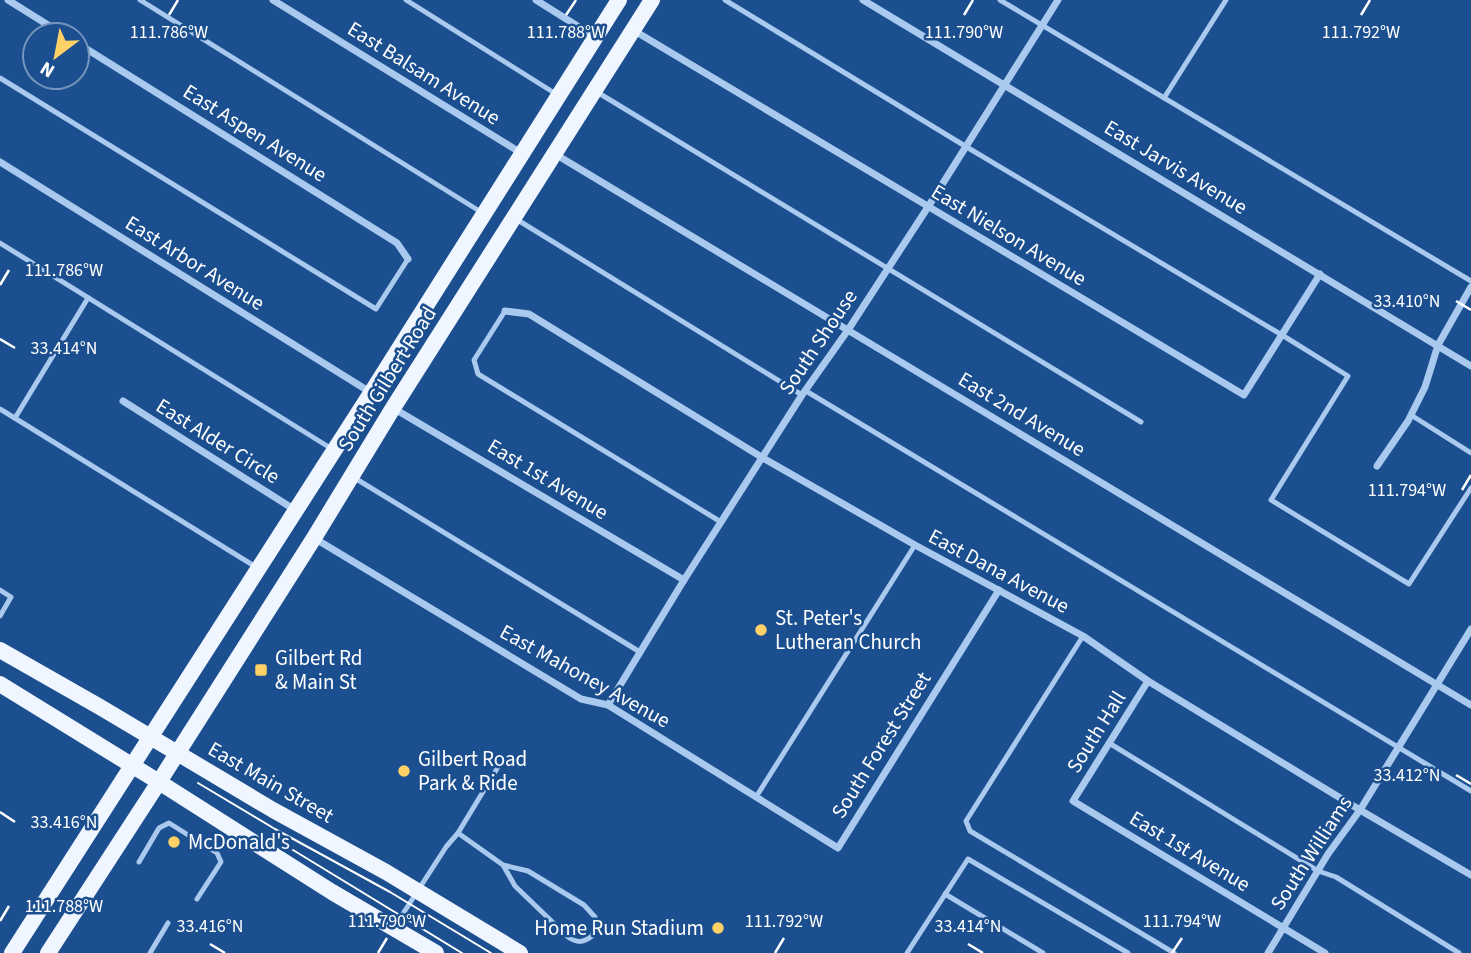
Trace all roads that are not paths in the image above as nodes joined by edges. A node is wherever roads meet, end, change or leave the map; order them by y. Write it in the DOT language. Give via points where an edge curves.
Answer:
graph roads {
  1 [pos="8,0"];
  2 [pos="139,0"];
  3 [pos="273,0"];
  4 [pos="406,0"];
  5 [pos="536,0"];
  6 [pos="619,0"];
  7 [pos="652,0"];
  8 [pos="725,0"];
  9 [pos="863,0"];
  10 [pos="1000,0"];
  11 [pos="1058,0"];
  12 [pos="1226,0"];
  13 [pos="42,21"];
  14 [pos="1042,26"];
  15 [pos="633,30"];
  16 [pos="596,37"];
  17 [pos="91,52"];
  18 [pos="0,78"];
  19 [pos="1006,85"];
  20 [pos="595,91"];
  21 [pos="559,95"];
  22 [pos="1164,98"];
  23 [pos="965,146"];
  24 [pos="522,154"];
  25 [pos="555,154"];
  26 [pos="0,162"];
  27 [pos="928,207"];
  28 [pos="484,214"];
  29 [pos="514,218"];
  30 [pos="0,243"];
  31 [pos="408,260"];
  32 [pos="887,269"];
  33 [pos="1320,274"];
  34 [pos="1471,281"];
  35 [pos="1471,287"];
  36 [pos="88,298"];
  37 [pos="505,311"];
  38 [pos="848,330"];
  39 [pos="1282,335"];
  40 [pos="1438,345"];
  41 [pos="1471,366"];
  42 [pos="371,393"];
  43 [pos="804,393"];
  44 [pos="123,401"];
  45 [pos="393,408"];
  46 [pos="0,409"];
  47 [pos="1411,415"];
  48 [pos="15,418"];
  49 [pos="1141,422"];
  50 [pos="334,450"];
  51 [pos="1471,453"];
  52 [pos="763,458"];
  53 [pos="1377,466"];
  54 [pos="351,476"];
  55 [pos="1471,488"];
  56 [pos="295,510"];
  57 [pos="721,522"];
  58 [pos="314,538"];
  59 [pos="915,545"];
  60 [pos="258,568"];
  61 [pos="684,580"];
  62 [pos="0,590"];
  63 [pos="999,590"];
  64 [pos="0,616"];
  65 [pos="1471,629"];
  66 [pos="1083,636"];
  67 [pos="0,650"];
  68 [pos="640,652"];
  69 [pos="1148,681"];
  70 [pos="0,684"];
  71 [pos="1436,685"];
  72 [pos="608,705"];
  73 [pos="1471,705"];
  74 [pos="150,737"];
  75 [pos="1109,743"];
  76 [pos="1398,747"];
  77 [pos="177,752"];
  78 [pos="132,765"];
  79 [pos="498,767"];
  80 [pos="159,782"];
  81 [pos="1471,791"];
  82 [pos="756,797"];
  83 [pos="1073,801"];
  84 [pos="1360,810"];
  85 [pos="458,832"];
  86 [pos="838,848"];
  87 [pos="139,862"];
  88 [pos="503,865"];
  89 [pos="1318,871"];
  90 [pos="1471,875"];
  91 [pos="418,891"];
  92 [pos="945,894"];
  93 [pos="197,900"];
  94 [pos="168,923"];
  95 [pos="393,928"];
  96 [pos="1284,928"];
  97 [pos="12,953"];
  98 [pos="48,953"];
  99 [pos="150,953"];
  100 [pos="436,953"];
  101 [pos="520,953"];
  102 [pos="907,953"];
  103 [pos="1043,953"];
  104 [pos="1128,953"];
  105 [pos="1174,953"];
  106 [pos="1268,953"];
  107 [pos="1325,953"];
  108 [pos="1459,953"];
  1 -- 13 [label="street"];
  2 -- 28 [label="lane"];
  3 -- 24 [label="street, East Balsam Avenue"];
  4 -- 21 [label="lane"];
  5 -- 16 [label="street"];
  6 -- 16 [label="main road, South Gilbert Road"];
  7 -- 15 [label="main road, South Gilbert Road"];
  8 -- 23 [label="lane"];
  9 -- 19 [label="street, East Jarvis Avenue"];
  10 -- 14 [label="lane"];
  11 -- 14 [label="street, South Shouse"];
  12 -- 22 [label="lane"];
  14 -- 19 [label="street, South Shouse"];
  14 -- 22 [label="lane"];
  15 -- 20 [label="main road, South Gilbert Road"];
  15 -- 27 [label="street, East Nielson Avenue"];
  16 -- 21 [label="main road, South Gilbert Road"];
  17 -- 31 [label="street, East Aspen Avenue" via="397,243"];
  18 -- 31 [label="lane" via="376,309"];
  19 -- 23 [label="street, South Shouse"];
  19 -- 33 [label="street, East Jarvis Avenue"];
  20 -- 25 [label="main road, South Gilbert Road"];
  20 -- 32 [label="lane"];
  21 -- 24 [label="main road, South Gilbert Road"];
  22 -- 34 [label="lane"];
  23 -- 27 [label="street, South Shouse"];
  23 -- 39 [label="lane"];
  24 -- 28 [label="main road, South Gilbert Road"];
  25 -- 29 [label="main road, South Gilbert Road"];
  25 -- 38 [label="street, East 2nd Avenue"];
  26 -- 42 [label="street, East Arbor Avenue"];
  27 -- 32 [label="street, South Shouse"];
  27 -- 39 [label="street, East Nielson Avenue" via="1244,395"];
  28 -- 42 [label="main road, South Gilbert Road"];
  29 -- 43 [label="lane"];
  29 -- 45 [label="main road, South Gilbert Road"];
  30 -- 36 [label="lane"];
  32 -- 38 [label="street, South Shouse"];
  32 -- 49 [label="lane"];
  33 -- 39 [label="street, East Nielson Avenue"];
  33 -- 40 [label="street, East Jarvis Avenue"];
  35 -- 40 [label="street"];
  36 -- 48 [label="lane"];
  36 -- 50 [label="lane"];
  37 -- 52 [label="street, East Dana Avenue" via="529,314"];
  37 -- 57 [label="lane" via="474,360 478,373"];
  38 -- 43 [label="street, South Shouse"];
  38 -- 71 [label="street, East 2nd Avenue"];
  39 -- 55 [label="lane" via="1348,376 1271,500 1409,584"];
  40 -- 41 [label="street, East Jarvis Avenue"];
  40 -- 47 [label="street"];
  42 -- 50 [label="main road, South Gilbert Road"];
  43 -- 52 [label="street, South Shouse"];
  43 -- 76 [label="lane"];
  44 -- 56 [label="street, East Alder Circle"];
  45 -- 54 [label="main road, South Gilbert Road"];
  45 -- 61 [label="street, East 1st Avenue"];
  46 -- 48 [label="lane"];
  47 -- 51 [label="lane"];
  47 -- 53 [label="street"];
  48 -- 60 [label="lane"];
  50 -- 56 [label="main road, South Gilbert Road"];
  52 -- 57 [label="street, South Shouse"];
  52 -- 59 [label="street, East Dana Avenue"];
  54 -- 58 [label="main road, South Gilbert Road"];
  54 -- 68 [label="lane"];
  56 -- 60 [label="main road, South Gilbert Road"];
  57 -- 61 [label="street, South Shouse"];
  58 -- 72 [label="street, East Mahoney Avenue" via="581,699"];
  58 -- 77 [label="main road, South Gilbert Road"];
  59 -- 63 [label="street, East Dana Avenue"];
  59 -- 82 [label="lane"];
  60 -- 74 [label="main road, South Gilbert Road"];
  61 -- 68 [label="street, South Shouse"];
  62 -- 64 [label="lane" via="11,597"];
  63 -- 66 [label="street, East Dana Avenue"];
  63 -- 86 [label="street, South Forest Street"];
  65 -- 71 [label="street, South Williams"];
  66 -- 69 [label="street, East Dana Avenue"];
  66 -- 105 [label="lane" via="966,821 970,831"];
  67 -- 74 [label="main road, East Main Street"];
  68 -- 72 [label="street, South Shouse"];
  69 -- 75 [label="street, South Hall"];
  69 -- 84 [label="street, East Dana Avenue"];
  70 -- 78 [label="main road"];
  71 -- 73 [label="street, East 2nd Avenue"];
  71 -- 76 [label="street, South Williams"];
  72 -- 82 [label="street, East Mahoney Avenue"];
  74 -- 77 [label="main road, East Main Street"];
  74 -- 78 [label="main road, South Gilbert Road"];
  75 -- 83 [label="street, South Hall"];
  75 -- 89 [label="lane"];
  76 -- 81 [label="lane"];
  76 -- 84 [label="street, South Williams"];
  77 -- 80 [label="main road, South Gilbert Road"];
  77 -- 91 [label="main road, East Main Street"];
  78 -- 80 [label="main road"];
  78 -- 97 [label="main road, South Gilbert Road"];
  79 -- 85 [label="lane"];
  80 -- 95 [label="main road"];
  80 -- 98 [label="main road, South Gilbert Road"];
  82 -- 86 [label="street, East Mahoney Avenue"];
  83 -- 96 [label="street, East 1st Avenue"];
  84 -- 89 [label="street, South Williams"];
  84 -- 90 [label="street, East Dana Avenue"];
  85 -- 88 [label="lane"];
  85 -- 91 [label="lane"];
  87 -- 93 [label="lane" via="159,828 169,823 217,853 221,862"];
  88 -- 88 [label="lane" via="516,886 568,937 580,942 592,936 597,924 584,905 528,871"];
  89 -- 96 [label="street, South Williams"];
  89 -- 108 [label="lane" via="1336,877"];
  91 -- 95 [label="lane"];
  91 -- 101 [label="main road, East Main Street"];
  92 -- 102 [label="lane"];
  92 -- 103 [label="lane"];
  92 -- 104 [label="lane" via="968,859"];
  94 -- 99 [label="lane"];
  95 -- 100 [label="main road"];
  96 -- 106 [label="street, South Williams"];
  96 -- 107 [label="street, East 1st Avenue"];
}
